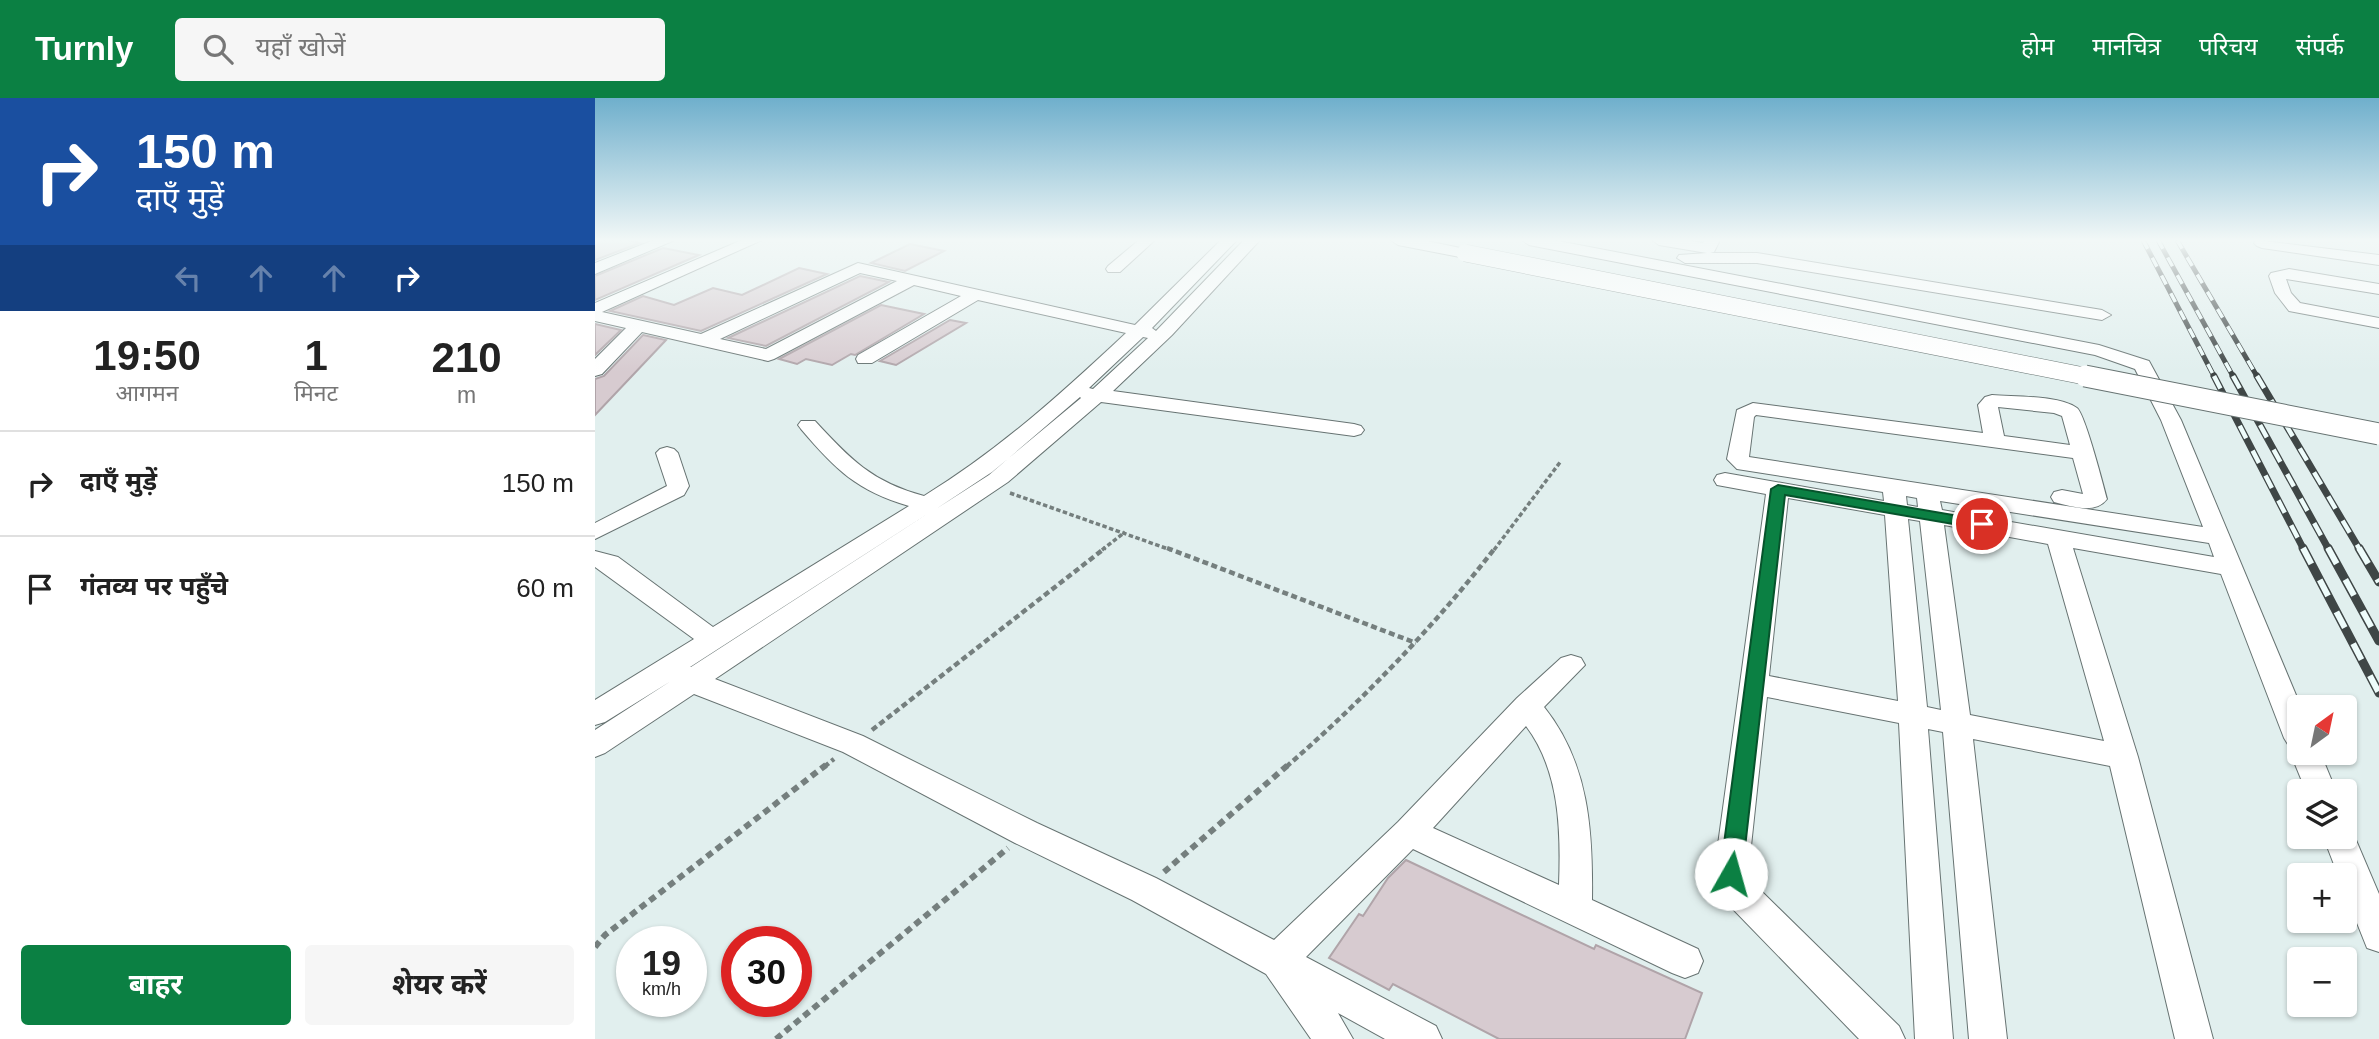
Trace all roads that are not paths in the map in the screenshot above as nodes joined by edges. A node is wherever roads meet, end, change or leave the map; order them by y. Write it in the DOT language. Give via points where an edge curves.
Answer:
graph roads {
  1 [pos="653,284"];
  2 [pos="822,284"];
  3 [pos="905,284"];
  4 [pos="930,284"];
  5 [pos="1193,284"];
  6 [pos="1205,284"];
  7 [pos="1633,284"];
  8 [pos="1640,284"];
  9 [pos="1800,284"];
  10 [pos="1914,284"];
  11 [pos="2279,284"];
  12 [pos="2348,284"];
  13 [pos="2379,289"];
  14 [pos="976,294"];
  15 [pos="595,309"];
  16 [pos="2102,315"];
  17 [pos="595,316"];
  18 [pos="2379,323"];
  19 [pos="637,327"];
  20 [pos="1150,334"];
  21 [pos="701,341"];
  22 [pos="865,359"];
  23 [pos="595,370"];
  24 [pos="1073,392"];
  25 [pos="1097,396"];
  26 [pos="808,425"];
  27 [pos="2379,427"];
  28 [pos="1354,430"];
  29 [pos="2379,435"];
  30 [pos="1995,441"];
  31 [pos="1739,448"];
  32 [pos="667,453"];
  33 [pos="2084,453"];
  34 [pos="1725,480"];
  35 [pos="1778,489"];
  36 [pos="1895,498"];
  37 [pos="928,504"];
  38 [pos="1930,504"];
  39 [pos="2067,523"];
  40 [pos="595,532"];
  41 [pos="2216,537"];
  42 [pos="595,559"];
  43 [pos="2231,568"];
  44 [pos="712,639"];
  45 [pos="1571,665"];
  46 [pos="682,674"];
  47 [pos="1756,684"];
  48 [pos="1527,706"];
  49 [pos="2287,708"];
  50 [pos="595,714"];
  51 [pos="1913,715"];
  52 [pos="1957,724"];
  53 [pos="595,745"];
  54 [pos="2123,757"];
  55 [pos="1409,832"];
  56 [pos="2344,849"];
  57 [pos="1575,909"];
  58 [pos="2379,936"];
  59 [pos="1278,960"];
  60 [pos="1685,961"];
  61 [pos="1334,1037"];
  62 [pos="1423,1039"];
  63 [pos="1886,1039"];
  64 [pos="1934,1039"];
  65 [pos="1988,1039"];
  66 [pos="2194,1039"];
  1 -- 15 [label="street"];
  2 -- 21 [label="street"];
  3 -- 21 [label="street" via="774,354 762,356"];
  4 -- 14 [label="street"];
  5 -- 20 [label="street"];
  6 -- 20 [label="street"];
  7 -- 29 [label="street, bridge"];
  8 -- 27 [label="street"];
  9 -- 41 [label="street" via="2099,350 2142,365 2171,420"];
  10 -- 16 [label="street"];
  11 -- 18 [label="street" via="2295,307"];
  12 -- 13 [label="street"];
  14 -- 20 [label="street"];
  14 -- 22 [label="street"];
  17 -- 19 [label="street"];
  19 -- 21 [label="street"];
  19 -- 23 [label="street"];
  20 -- 24 [label="street"];
  20 -- 25 [label="street"];
  24 -- 25 [label="street"];
  24 -- 37 [label="street" via="981,470"];
  25 -- 28 [label="street"];
  25 -- 46 [label="street" via="988,485"];
  26 -- 37 [label="street" via="864,481"];
  30 -- 31 [label="street" via="1753,409 1744,414"];
  30 -- 33 [label="street"];
  30 -- 33 [label="street" via="1991,401 2058,407 2071,413"];
  31 -- 36 [label="street" via="1738,459 1745,464"];
  31 -- 39 [label="street"];
  32 -- 40 [label="street" via="676,490"];
  33 -- 39 [label="street" via="2096,499"];
  34 -- 35 [label="street"];
  35 -- 36 [label="street"];
  35 -- 47 [label="street"];
  36 -- 38 [label="street"];
  36 -- 51 [label="street"];
  37 -- 44 [label="street"];
  38 -- 39 [label="street"];
  38 -- 52 [label="street"];
  39 -- 41 [label="street"];
  39 -- 43 [label="street"];
  39 -- 54 [label="street"];
  41 -- 43 [label="street"];
  42 -- 44 [label="street" via="609,563"];
  43 -- 49 [label="street"];
  44 -- 46 [label="street"];
  45 -- 48 [label="street"];
  46 -- 50 [label="street"];
  46 -- 53 [label="street"];
  46 -- 59 [label="street" via="853,744"];
  47 -- 51 [label="street"];
  47 -- 63 [label="street" via="1731,874 1737,890"];
  48 -- 55 [label="street"];
  48 -- 57 [label="street" via="1546,727 1565,768 1577,839"];
  51 -- 52 [label="street"];
  51 -- 64 [label="street"];
  52 -- 54 [label="street"];
  52 -- 65 [label="street"];
  54 -- 66 [label="street"];
  55 -- 57 [label="street"];
  55 -- 59 [label="street"];
  56 -- 58 [label="street"];
  57 -- 60 [label="street"];
  59 -- 61 [label="street"];
  59 -- 62 [label="street"];
}
